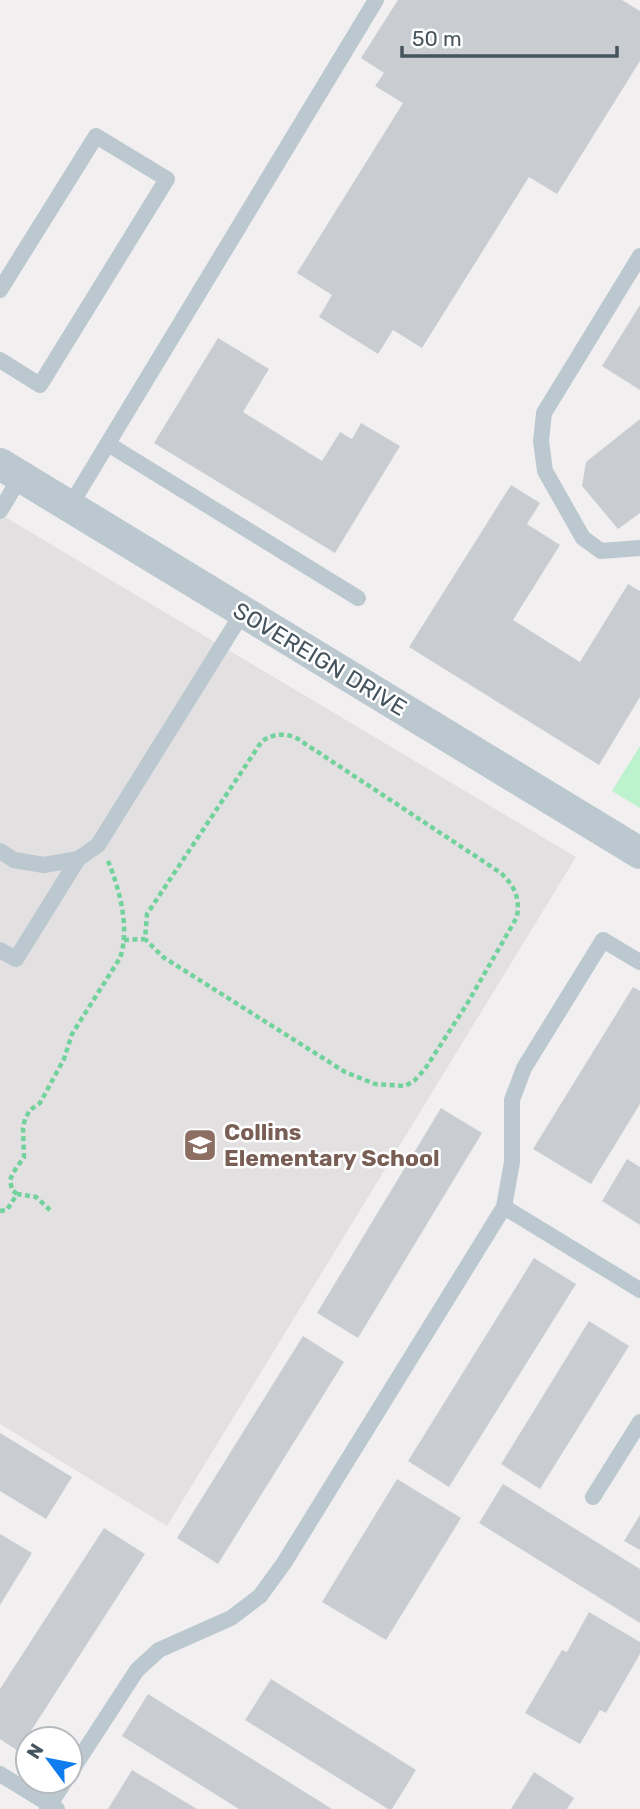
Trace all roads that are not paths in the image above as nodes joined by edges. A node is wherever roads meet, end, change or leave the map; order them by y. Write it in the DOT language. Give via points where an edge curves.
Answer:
graph roads {
  1 [pos="376,0"];
  2 [pos="640,256"];
  3 [pos="0,290"];
  4 [pos="0,360"];
  5 [pos="108,443"];
  6 [pos="10,470"];
  7 [pos="70,506"];
  8 [pos="0,511"];
  9 [pos="640,548"];
  10 [pos="358,598"];
  11 [pos="243,612"];
  12 [pos="0,851"];
  13 [pos="640,853"];
  14 [pos="78,859"];
  15 [pos="0,950"];
  16 [pos="640,962"];
  17 [pos="504,1207"];
  18 [pos="640,1290"];
  19 [pos="640,1422"];
  20 [pos="593,1497"];
  21 [pos="84,1751"];
  22 [pos="0,1774"];
  23 [pos="51,1808"];
  1 -- 5 [label="lane"];
  2 -- 9 [label="lane" via="544,413 541,441 545,471 583,538 601,551"];
  3 -- 4 [label="lane" via="96,136 167,179 40,385"];
  5 -- 7 [label="lane"];
  5 -- 10 [label="lane"];
  6 -- 7 [label="street, SOVEREIGN DRIVE"];
  6 -- 8 [label="lane"];
  7 -- 11 [label="street, SOVEREIGN DRIVE"];
  11 -- 13 [label="street, SOVEREIGN DRIVE"];
  11 -- 14 [label="lane" via="98,845"];
  12 -- 14 [label="lane" via="15,860 44,865"];
  14 -- 15 [label="lane" via="16,959"];
  16 -- 17 [label="lane" via="603,940 524,1068 512,1100 512,1162"];
  17 -- 18 [label="lane"];
  17 -- 21 [label="lane" via="260,1595 231,1618 159,1650 137,1670"];
  19 -- 20 [label="lane"];
  22 -- 23 [label="lane"];
}
